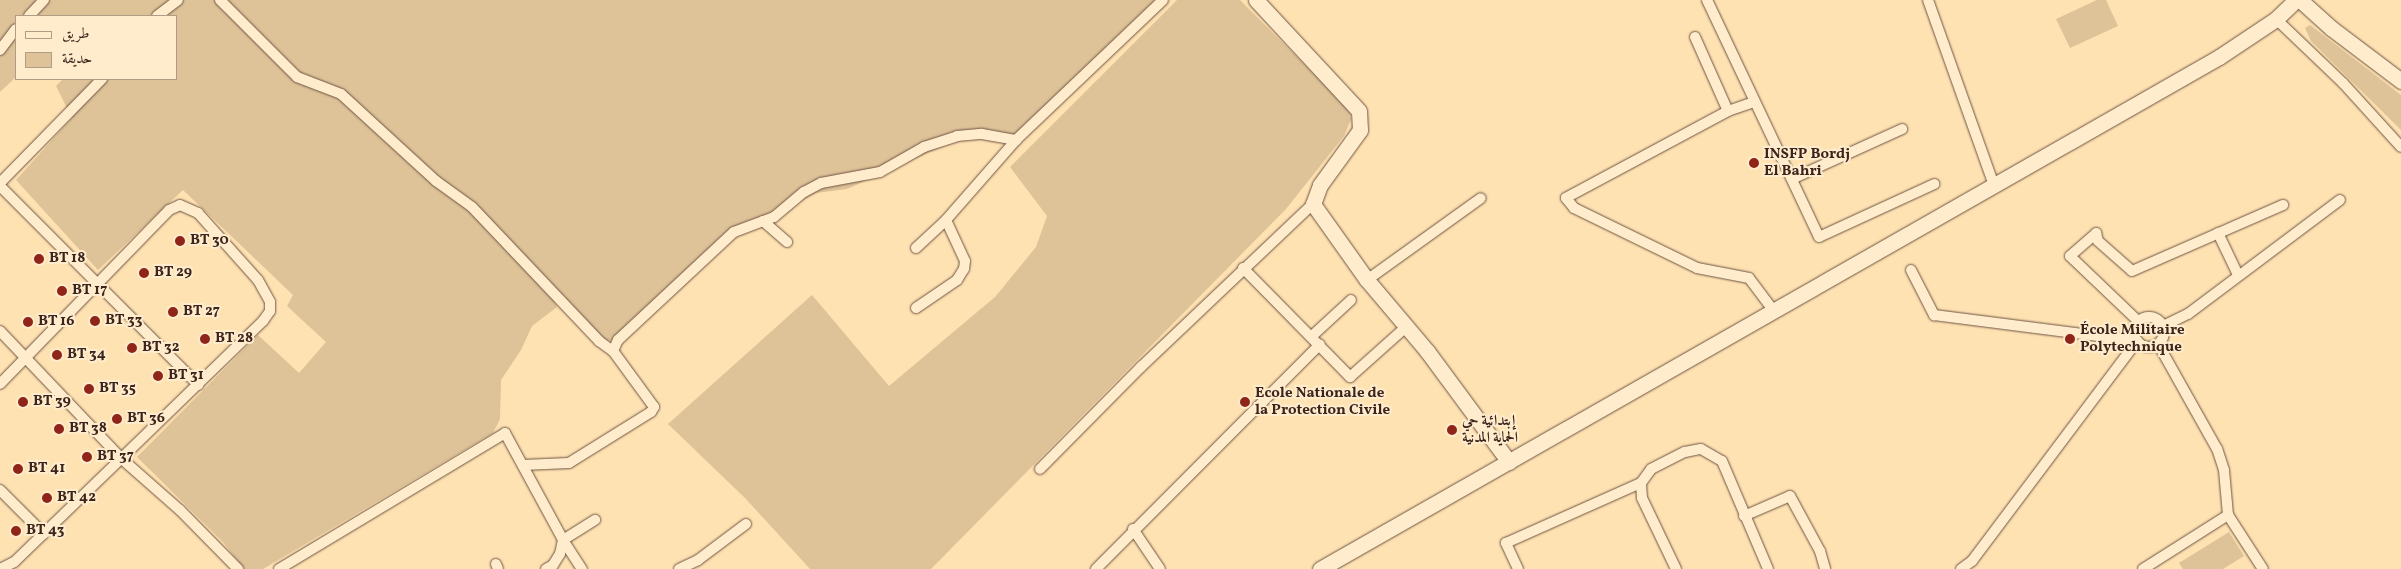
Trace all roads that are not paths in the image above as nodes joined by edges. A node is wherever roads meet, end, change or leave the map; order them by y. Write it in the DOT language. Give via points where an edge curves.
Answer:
graph roads {
  1 [pos="44,0"];
  2 [pos="178,0"];
  3 [pos="220,0"];
  4 [pos="1162,0"];
  5 [pos="1256,0"];
  6 [pos="1707,0"];
  7 [pos="1928,0"];
  8 [pos="2296,0"];
  9 [pos="2300,0"];
  10 [pos="30,15"];
  11 [pos="158,15"];
  12 [pos="2276,19"];
  13 [pos="15,31"];
  14 [pos="1694,37"];
  15 [pos="0,50"];
  16 [pos="101,80"];
  17 [pos="2401,81"];
  18 [pos="1754,102"];
  19 [pos="1728,111"];
  20 [pos="1902,129"];
  21 [pos="1016,140"];
  22 [pos="2401,147"];
  23 [pos="1792,179"];
  24 [pos="1993,183"];
  25 [pos="0,184"];
  26 [pos="1934,184"];
  27 [pos="1481,198"];
  28 [pos="2340,200"];
  29 [pos="1313,204"];
  30 [pos="2283,205"];
  31 [pos="946,220"];
  32 [pos="763,221"];
  33 [pos="2218,233"];
  34 [pos="787,242"];
  35 [pos="916,248"];
  36 [pos="1243,268"];
  37 [pos="1911,270"];
  38 [pos="2238,275"];
  39 [pos="1366,280"];
  40 [pos="97,285"];
  41 [pos="1351,300"];
  42 [pos="916,308"];
  43 [pos="1773,310"];
  44 [pos="2138,322"];
  45 [pos="1406,326"];
  46 [pos="2162,326"];
  47 [pos="0,331"];
  48 [pos="1312,336"];
  49 [pos="2137,341"];
  50 [pos="1320,344"];
  51 [pos="2158,344"];
  52 [pos="613,351"];
  53 [pos="26,359"];
  54 [pos="0,384"];
  55 [pos="198,385"];
  56 [pos="122,460"];
  57 [pos="1509,462"];
  58 [pos="523,465"];
  59 [pos="1040,469"];
  60 [pos="1641,483"];
  61 [pos="0,490"];
  62 [pos="2228,515"];
  63 [pos="1744,516"];
  64 [pos="595,520"];
  65 [pos="746,524"];
  66 [pos="1133,530"];
  67 [pos="44,534"];
  68 [pos="563,540"];
  69 [pos="1822,568"];
  70 [pos="0,569"];
  71 [pos="238,569"];
  72 [pos="279,569"];
  73 [pos="546,569"];
  74 [pos="582,569"];
  75 [pos="679,569"];
  76 [pos="1096,569"];
  77 [pos="1160,569"];
  78 [pos="1320,569"];
  79 [pos="1518,569"];
  80 [pos="1676,569"];
  81 [pos="1768,569"];
  82 [pos="1961,569"];
  83 [pos="2143,569"];
  84 [pos="2263,569"];
  1 -- 10 [label="street"];
  2 -- 11 [label="street"];
  3 -- 52 [label="street" via="297,77 341,94 436,181 472,207 599,342"];
  4 -- 21 [label="street"];
  5 -- 29 [label="main road" via="1359,111 1360,130 1320,185"];
  6 -- 18 [label="street"];
  7 -- 24 [label="street"];
  8 -- 12 [label="main road"];
  9 -- 17 [label="main road"];
  12 -- 22 [label="street" via="2356,96"];
  12 -- 24 [label="main road" via="2219,57"];
  13 -- 15 [label="street"];
  14 -- 19 [label="street"];
  16 -- 25 [label="street"];
  18 -- 19 [label="street"];
  18 -- 23 [label="street"];
  19 -- 43 [label="street" via="1566,198 1574,208 1697,268 1749,278"];
  20 -- 23 [label="street"];
  21 -- 31 [label="street"];
  21 -- 32 [label="street" via="982,134 957,136 924,147 880,172 821,183"];
  23 -- 26 [label="street" via="1818,237"];
  24 -- 43 [label="main road"];
  25 -- 40 [label="street"];
  27 -- 39 [label="street"];
  28 -- 38 [label="street"];
  29 -- 36 [label="street"];
  29 -- 39 [label="main road"];
  30 -- 33 [label="street"];
  31 -- 35 [label="street"];
  31 -- 42 [label="street" via="962,252 964,269 957,280"];
  32 -- 34 [label="street"];
  32 -- 52 [label="street" via="734,232 618,340"];
  33 -- 38 [label="street"];
  33 -- 44 [label="street" via="2132,271 2098,241 2096,232 2070,256"];
  36 -- 48 [label="street"];
  36 -- 59 [label="street"];
  37 -- 49 [label="street" via="1934,314"];
  38 -- 46 [label="street" via="2188,314"];
  39 -- 45 [label="main road"];
  40 -- 53 [label="street"];
  40 -- 55 [label="street"];
  40 -- 55 [label="street" via="169,210 180,205 198,213 258,280 270,302 270,312"];
  41 -- 48 [label="street"];
  43 -- 57 [label="main road"];
  44 -- 46 [label="street" via="2152,317"];
  44 -- 49 [label="street" via="2134,330"];
  45 -- 50 [label="street" via="1350,377"];
  45 -- 57 [label="main road"];
  46 -- 51 [label="street" via="2163,336"];
  47 -- 53 [label="street"];
  48 -- 50 [label="street"];
  49 -- 51 [label="street" via="2147,347"];
  49 -- 82 [label="street" via="1972,562"];
  50 -- 66 [label="street"];
  51 -- 62 [label="street" via="2217,449 2224,470"];
  52 -- 58 [label="street" via="654,407 568,463"];
  53 -- 54 [label="street"];
  53 -- 56 [label="street"];
  55 -- 56 [label="street"];
  56 -- 67 [label="street"];
  56 -- 71 [label="street" via="180,510"];
  57 -- 78 [label="main road"];
  58 -- 68 [label="street"];
  58 -- 72 [label="street" via="505,433"];
  60 -- 63 [label="street" via="1651,468 1685,452 1709,451 1722,461"];
  60 -- 79 [label="street" via="1506,543"];
  60 -- 80 [label="street" via="1642,498"];
  61 -- 67 [label="street"];
  62 -- 83 [label="street"];
  62 -- 84 [label="street"];
  63 -- 69 [label="street" via="1792,495 1820,551"];
  63 -- 81 [label="street"];
  64 -- 68 [label="street"];
  65 -- 75 [label="street" via="698,560"];
  66 -- 76 [label="street"];
  66 -- 77 [label="street"];
  67 -- 70 [label="street" via="14,562"];
  68 -- 73 [label="street" via="560,554"];
  68 -- 74 [label="street"];
}
